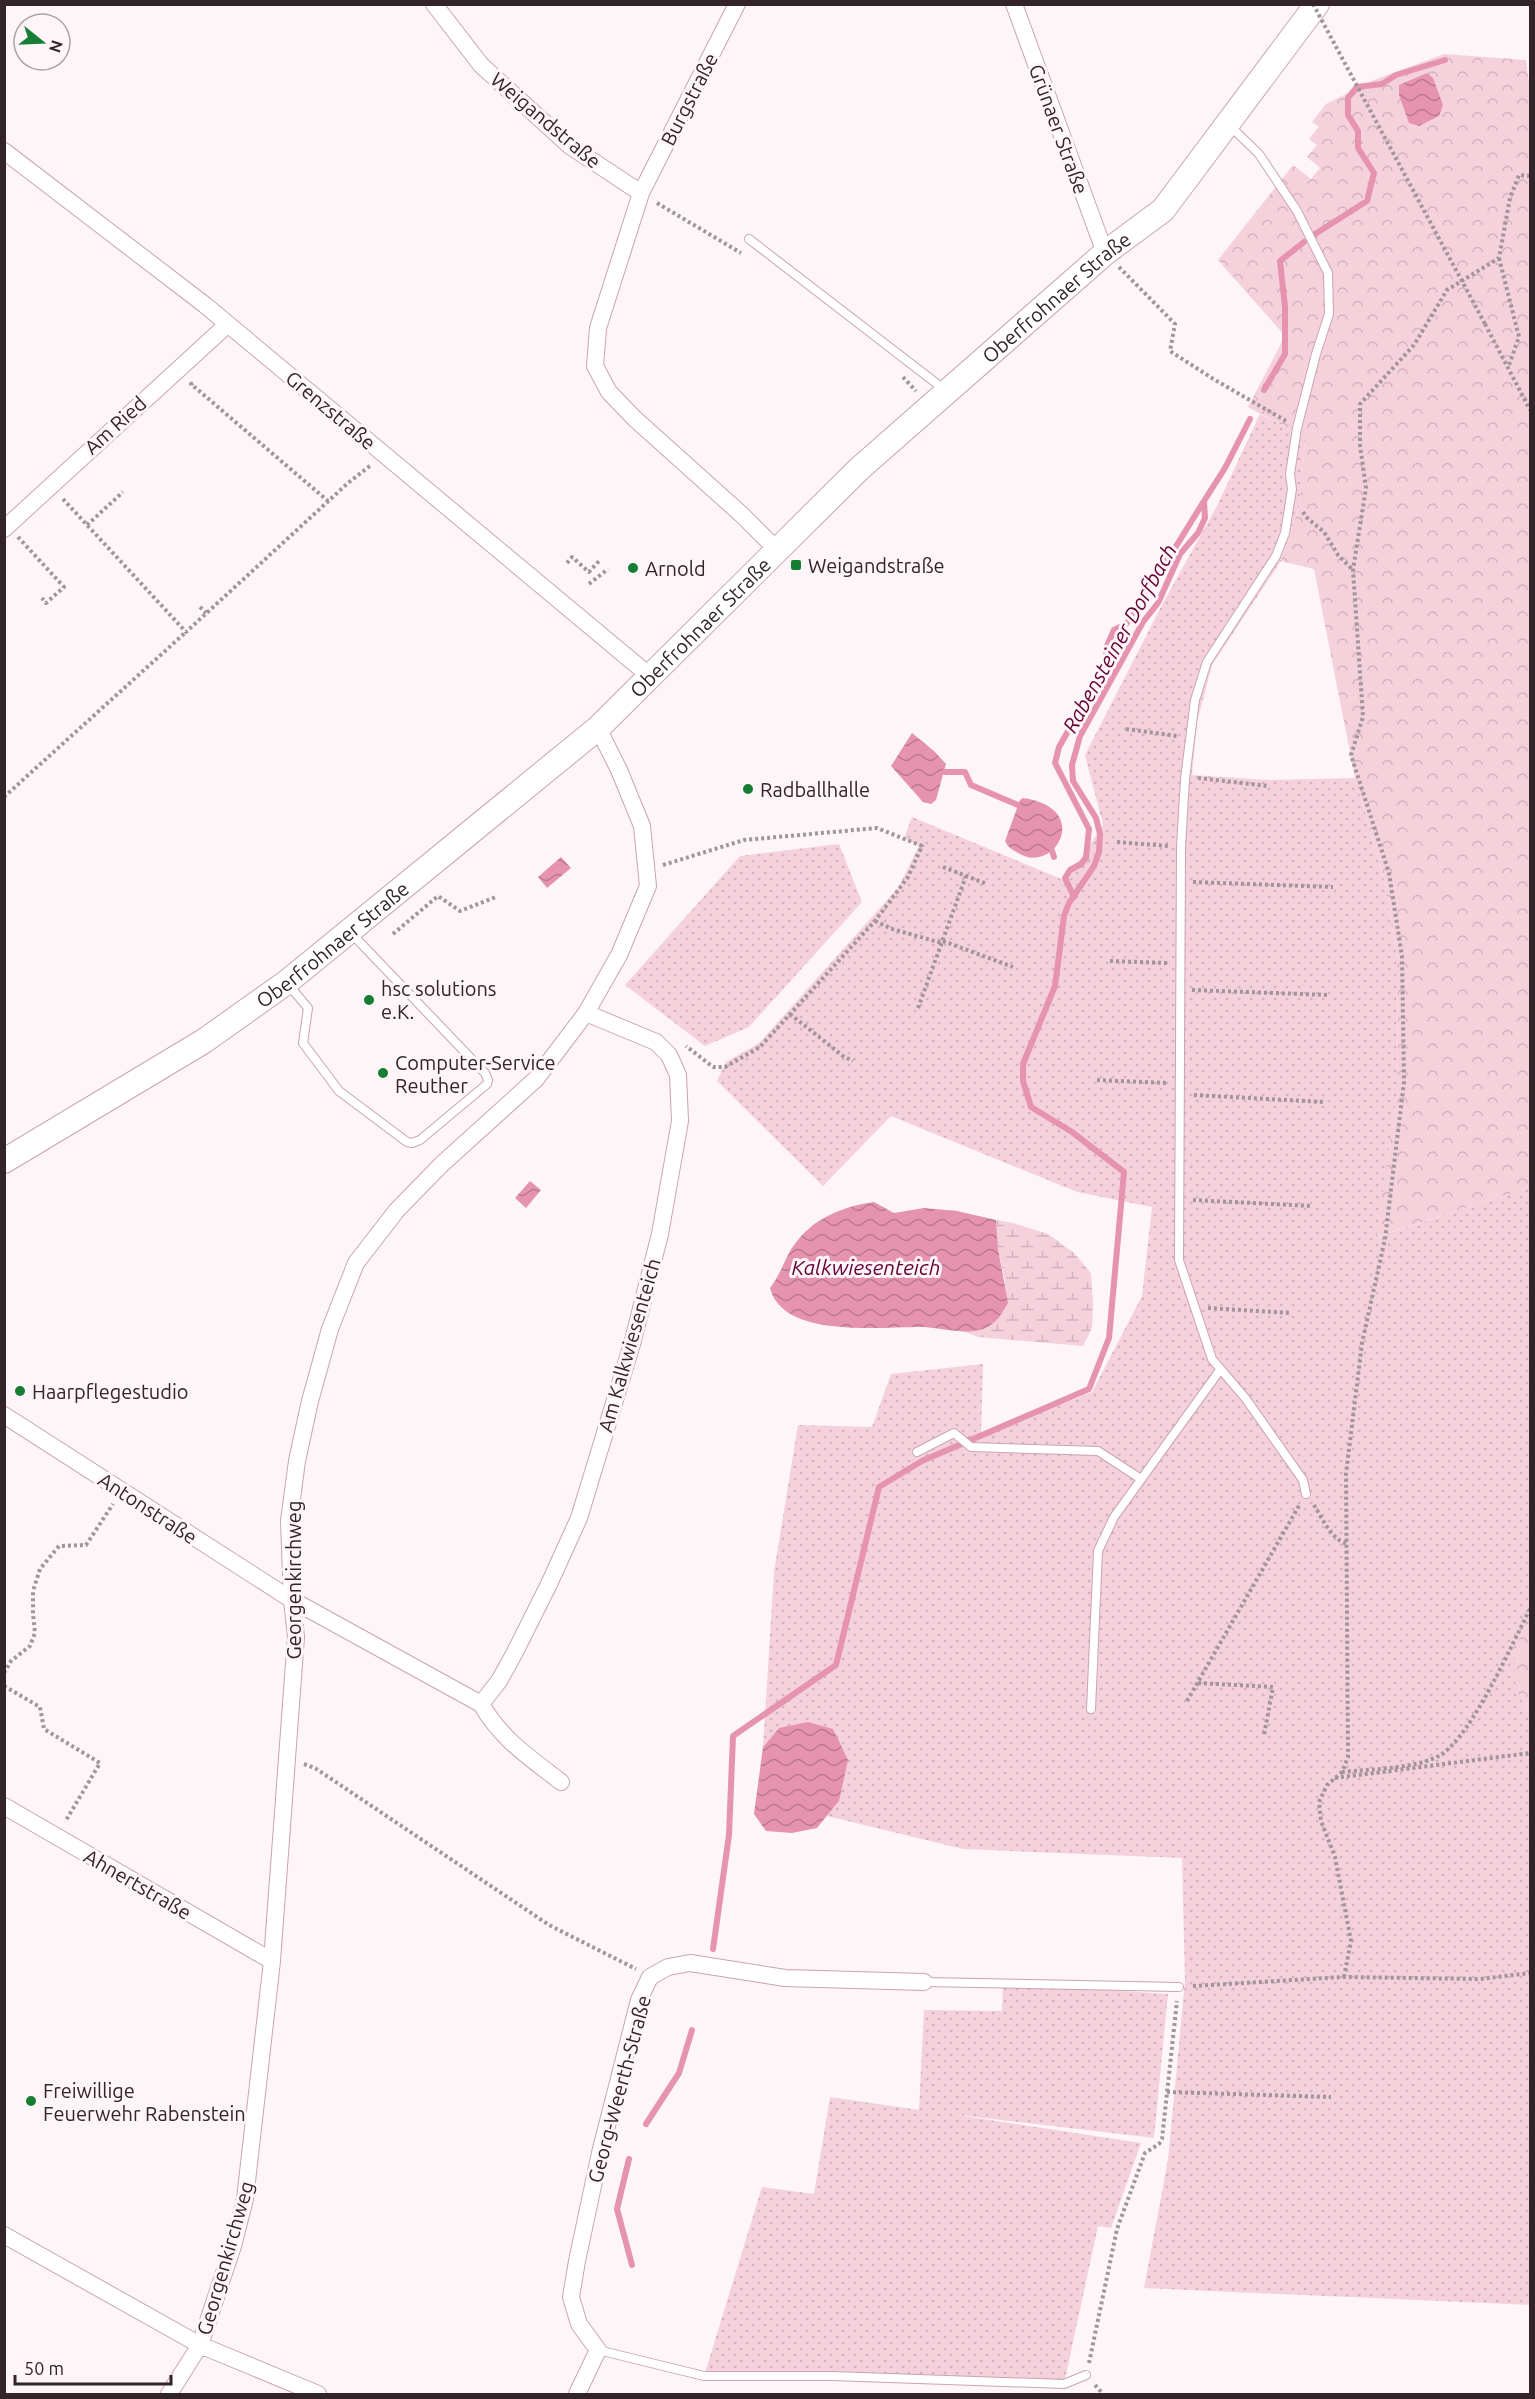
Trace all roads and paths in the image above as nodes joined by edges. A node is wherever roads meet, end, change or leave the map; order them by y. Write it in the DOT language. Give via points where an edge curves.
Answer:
graph roads {
  1 [pos="434,4"];
  2 [pos="736,4"];
  3 [pos="1014,4"];
  4 [pos="1315,4"];
  5 [pos="1227,124"];
  6 [pos="4,151"];
  7 [pos="1530,176"];
  8 [pos="641,194"];
  9 [pos="749,239"];
  10 [pos="1105,253"];
  11 [pos="1499,258"];
  12 [pos="228,324"];
  13 [pos="1509,365"];
  14 [pos="199,375"];
  15 [pos="946,391"];
  16 [pos="1530,410"];
  17 [pos="1297,428"];
  18 [pos="384,454"];
  19 [pos="51,485"];
  20 [pos="123,492"];
  21 [pos="328,501"];
  22 [pos="81,518"];
  23 [pos="1312,522"];
  24 [pos="75,524"];
  25 [pos="87,525"];
  26 [pos="6,527"];
  27 [pos="106,545"];
  28 [pos="776,549"];
  29 [pos="99,550"];
  30 [pos="599,561"];
  31 [pos="567,563"];
  32 [pos="608,569"];
  33 [pos="129,570"];
  34 [pos="1353,570"];
  35 [pos="123,576"];
  36 [pos="589,584"];
  37 [pos="153,596"];
  38 [pos="42,598"];
  39 [pos="146,601"];
  40 [pos="200,607"];
  41 [pos="206,613"];
  42 [pos="171,616"];
  43 [pos="165,621"];
  44 [pos="186,632"];
  45 [pos="651,676"];
  46 [pos="598,728"];
  47 [pos="1126,729"];
  48 [pos="1190,738"];
  49 [pos="1185,777"];
  50 [pos="1268,786"];
  51 [pos="4,797"];
  52 [pos="1117,842"];
  53 [pos="1181,847"];
  54 [pos="943,867"];
  55 [pos="646,870"];
  56 [pos="966,876"];
  57 [pos="1180,881"];
  58 [pos="987,884"];
  59 [pos="1333,887"];
  60 [pos="496,897"];
  61 [pos="875,921"];
  62 [pos="349,931"];
  63 [pos="393,934"];
  64 [pos="942,942"];
  65 [pos="1110,961"];
  66 [pos="1180,963"];
  67 [pos="1013,967"];
  68 [pos="287,982"];
  69 [pos="1179,990"];
  70 [pos="1329,994"];
  71 [pos="918,1008"];
  72 [pos="586,1013"];
  73 [pos="790,1014"];
  74 [pos="669,1055"];
  75 [pos="854,1061"];
  76 [pos="1098,1080"];
  77 [pos="1182,1084"];
  78 [pos="1181,1095"];
  79 [pos="1323,1102"];
  80 [pos="4,1161"];
  81 [pos="1180,1200"];
  82 [pos="1312,1206"];
  83 [pos="1195,1308"];
  84 [pos="1290,1313"];
  85 [pos="1220,1370"];
  86 [pos="4,1415"];
  87 [pos="916,1452"];
  88 [pos="1141,1479"];
  89 [pos="122,1491"];
  90 [pos="1306,1494"];
  91 [pos="1347,1544"];
  92 [pos="292,1600"];
  93 [pos="1530,1609"];
  94 [pos="4,1673"];
  95 [pos="1198,1683"];
  96 [pos="4,1686"];
  97 [pos="1187,1701"];
  98 [pos="482,1704"];
  99 [pos="1091,1709"];
  100 [pos="1264,1735"];
  101 [pos="1530,1753"];
  102 [pos="287,1758"];
  103 [pos="1342,1772"];
  104 [pos="1334,1779"];
  105 [pos="561,1782"];
  106 [pos="4,1806"];
  107 [pos="56,1836"];
  108 [pos="272,1961"];
  109 [pos="1530,1972"];
  110 [pos="650,1977"];
  111 [pos="1344,1977"];
  112 [pos="924,1982"];
  113 [pos="1179,1987"];
  114 [pos="1167,2092"];
  115 [pos="1331,2097"];
  116 [pos="4,2235"];
  117 [pos="200,2345"];
  118 [pos="598,2350"];
  119 [pos="1086,2375"];
  120 [pos="169,2394"];
  121 [pos="318,2394"];
  122 [pos="577,2394"];
  123 [pos="1103,2394"];
  1 -- 8 [label="street, Weigandstraße" via="481,65 570,146"];
  2 -- 8 [label="street, Burgstraße"];
  3 -- 10 [label="street, Grünaer Straße"];
  4 -- 5 [label="main road, Oberfrohnaer Straße"];
  4 -- 13 [label="path, bridge"];
  5 -- 10 [label="main road, Oberfrohnaer Straße" via="1163,210"];
  5 -- 17 [label="lane" via="1259,154 1297,211 1328,273 1329,314"];
  6 -- 12 [label="street, Grenzstraße"];
  7 -- 11 [label="path" via="1519,175 1510,198"];
  8 -- 28 [label="street" via="598,328 595,366 609,392 634,418"];
  9 -- 15 [label="lane"];
  10 -- 15 [label="main road, Oberfrohnaer Straße"];
  10 -- 17 [label="path" via="1175,324 1170,351"];
  11 -- 13 [label="path" via="1519,337"];
  11 -- 34 [label="path" via="1448,290 1413,345 1360,404 1366,488"];
  12 -- 18 [label="street, Grenzstraße"];
  12 -- 19 [label="street, Am Ried"];
  13 -- 16 [label="path"];
  14 -- 21 [label="path" via="191,384"];
  15 -- 28 [label="main road, Oberfrohnaer Straße"];
  17 -- 48 [label="lane" via="1285,533 1276,556 1207,662 1195,700"];
  18 -- 21 [label="path"];
  18 -- 45 [label="street, Grenzstraße"];
  19 -- 22 [label="path"];
  19 -- 26 [label="street, Am Ried"];
  20 -- 25 [label="path"];
  21 -- 41 [label="path"];
  22 -- 24 [label="path"];
  22 -- 25 [label="path"];
  23 -- 34 [label="path" via="1324,531 1338,555"];
  25 -- 27 [label="path"];
  26 -- 38 [label="path" via="64,587 46,603"];
  27 -- 29 [label="path"];
  27 -- 33 [label="path"];
  28 -- 45 [label="main road, Oberfrohnaer Straße"];
  30 -- 31 [label="path" via="589,572 572,557"];
  32 -- 36 [label="path"];
  33 -- 35 [label="path"];
  33 -- 37 [label="path"];
  34 -- 91 [label="path" via="1363,717 1351,755 1389,873 1402,956 1404,1082 1385,1239 1360,1354 1346,1474"];
  37 -- 39 [label="path"];
  37 -- 42 [label="path"];
  40 -- 41 [label="path"];
  41 -- 44 [label="path"];
  42 -- 43 [label="path"];
  42 -- 44 [label="path"];
  44 -- 51 [label="path"];
  45 -- 46 [label="main road, Oberfrohnaer Straße"];
  46 -- 55 [label="street, Georgenkirchweg" via="642,826"];
  46 -- 62 [label="main road, Oberfrohnaer Straße"];
  47 -- 48 [label="path"];
  48 -- 49 [label="lane"];
  49 -- 50 [label="path"];
  49 -- 53 [label="lane"];
  52 -- 53 [label="path"];
  53 -- 57 [label="lane"];
  54 -- 56 [label="path"];
  55 -- 61 [label="path" via="744,840 877,828 922,846 908,877"];
  55 -- 72 [label="street, Georgenkirchweg" via="648,886 619,955"];
  56 -- 58 [label="path"];
  56 -- 64 [label="path"];
  57 -- 59 [label="path"];
  57 -- 66 [label="lane"];
  60 -- 63 [label="path" via="460,911 438,896"];
  61 -- 64 [label="path"];
  61 -- 73 [label="path"];
  62 -- 68 [label="main road, Oberfrohnaer Straße"];
  62 -- 68 [label="lane" via="488,1080 420,1140 407,1142 339,1091 303,1043 308,1008"];
  64 -- 67 [label="path"];
  64 -- 71 [label="path"];
  65 -- 66 [label="path"];
  66 -- 69 [label="lane"];
  68 -- 80 [label="main road, Oberfrohnaer Straße" via="204,1041"];
  69 -- 70 [label="path"];
  69 -- 77 [label="lane"];
  72 -- 74 [label="street" via="656,1042"];
  72 -- 92 [label="street, Georgenkirchweg" via="536,1079 442,1164 397,1210 356,1263 330,1329 297,1461 289,1521"];
  73 -- 74 [label="path" via="760,1047 725,1067 713,1067 680,1042"];
  73 -- 75 [label="path"];
  74 -- 98 [label="street, Am Kalkwiesenteich" via="678,1076 680,1122 660,1234 632,1344 579,1518 515,1652"];
  76 -- 77 [label="path"];
  77 -- 78 [label="lane"];
  78 -- 79 [label="path"];
  78 -- 81 [label="lane"];
  81 -- 82 [label="path"];
  81 -- 83 [label="lane" via="1179,1260"];
  83 -- 84 [label="path"];
  83 -- 85 [label="lane" via="1212,1359"];
  85 -- 88 [label="lane"];
  85 -- 90 [label="lane" via="1246,1399 1303,1480"];
  86 -- 89 [label="street, Antonstraße"];
  87 -- 88 [label="lane" via="954,1433 971,1447 1098,1450"];
  88 -- 99 [label="lane" via="1114,1517 1098,1551"];
  89 -- 92 [label="street, Antonstraße"];
  89 -- 94 [label="path" via="86,1545 59,1546 40,1569 33,1591 35,1633 30,1646 11,1661"];
  90 -- 91 [label="path" via="1333,1535"];
  90 -- 95 [label="path"];
  91 -- 103 [label="path" via="1348,1757"];
  92 -- 98 [label="street"];
  92 -- 102 [label="street, Georgenkirchweg" via="296,1637"];
  93 -- 103 [label="path" via="1482,1701 1461,1734 1442,1754 1421,1762"];
  95 -- 97 [label="path"];
  95 -- 100 [label="path" via="1273,1687"];
  96 -- 107 [label="path" via="40,1707 44,1729 100,1763"];
  98 -- 105 [label="street" via="505,1737"];
  101 -- 104 [label="path"];
  102 -- 108 [label="street, Georgenkirchweg"];
  102 -- 110 [label="path" via="315,1768 549,1925"];
  103 -- 104 [label="path"];
  104 -- 111 [label="path" via="1319,1802 1321,1821 1335,1857 1351,1941"];
  106 -- 107 [label="street, Ahnertstraße"];
  107 -- 108 [label="street, Ahnertstraße"];
  108 -- 117 [label="street, Georgenkirchweg" via="245,2199"];
  109 -- 111 [label="path" via="1480,1978"];
  110 -- 112 [label="street, Georg-Weerth-Straße" via="668,1967 690,1963 785,1978"];
  110 -- 118 [label="street, Georg-Weerth-Straße" via="639,2000 600,2153 571,2297 579,2324"];
  111 -- 113 [label="path"];
  112 -- 113 [label="lane"];
  113 -- 114 [label="path"];
  114 -- 115 [label="path"];
  114 -- 119 [label="path" via="1161,2139 1145,2153 1117,2229"];
  116 -- 117 [label="street"];
  117 -- 120 [label="street, Georgenkirchweg"];
  117 -- 121 [label="street"];
  118 -- 119 [label="lane" via="704,2376 1064,2384"];
  118 -- 122 [label="street"];
  119 -- 123 [label="path"];
}
